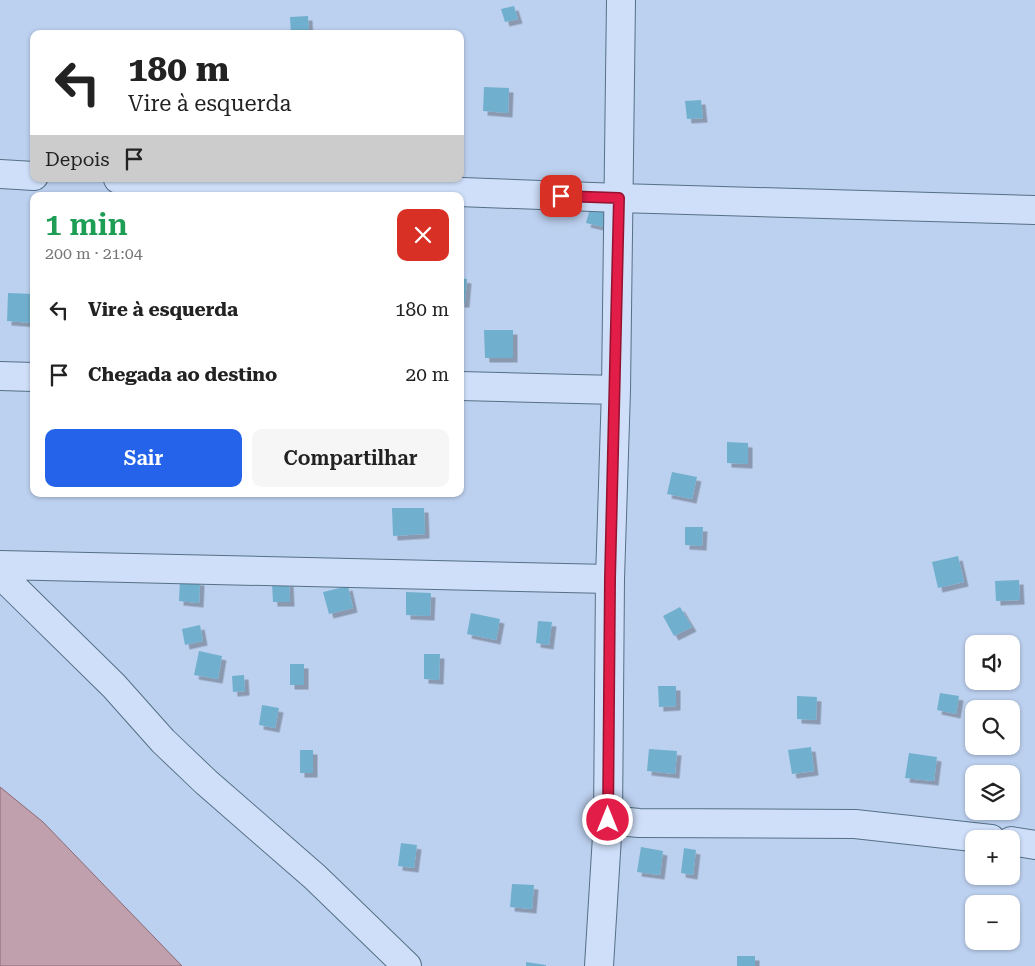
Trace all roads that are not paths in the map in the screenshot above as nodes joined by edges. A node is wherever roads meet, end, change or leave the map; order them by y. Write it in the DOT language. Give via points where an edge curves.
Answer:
graph roads {
  1 [pos="621,0"];
  2 [pos="0,174"];
  3 [pos="30,176"];
  4 [pos="197,182"];
  5 [pos="461,192"];
  6 [pos="464,192"];
  7 [pos="619,198"];
  8 [pos="1035,210"];
  9 [pos="0,376"];
  10 [pos="30,377"];
  11 [pos="464,386"];
  12 [pos="616,390"];
  13 [pos="0,565"];
  14 [pos="0,574"];
  15 [pos="610,579"];
  16 [pos="608,820"];
  17 [pos="965,836"];
  18 [pos="1020,842"];
  19 [pos="1035,845"];
  20 [pos="407,966"];
  21 [pos="599,966"];
  1 -- 7 [label="street"];
  2 -- 3 [label="street"];
  4 -- 5 [label="street"];
  6 -- 7 [label="street"];
  7 -- 8 [label="street"];
  7 -- 12 [label="street"];
  9 -- 10 [label="street"];
  11 -- 12 [label="street"];
  12 -- 15 [label="street"];
  13 -- 15 [label="street"];
  14 -- 20 [label="street" via="114,686 170,748 314,877"];
  15 -- 16 [label="street"];
  16 -- 17 [label="street" via="855,824"];
  16 -- 21 [label="street"];
  18 -- 19 [label="street"];
}
